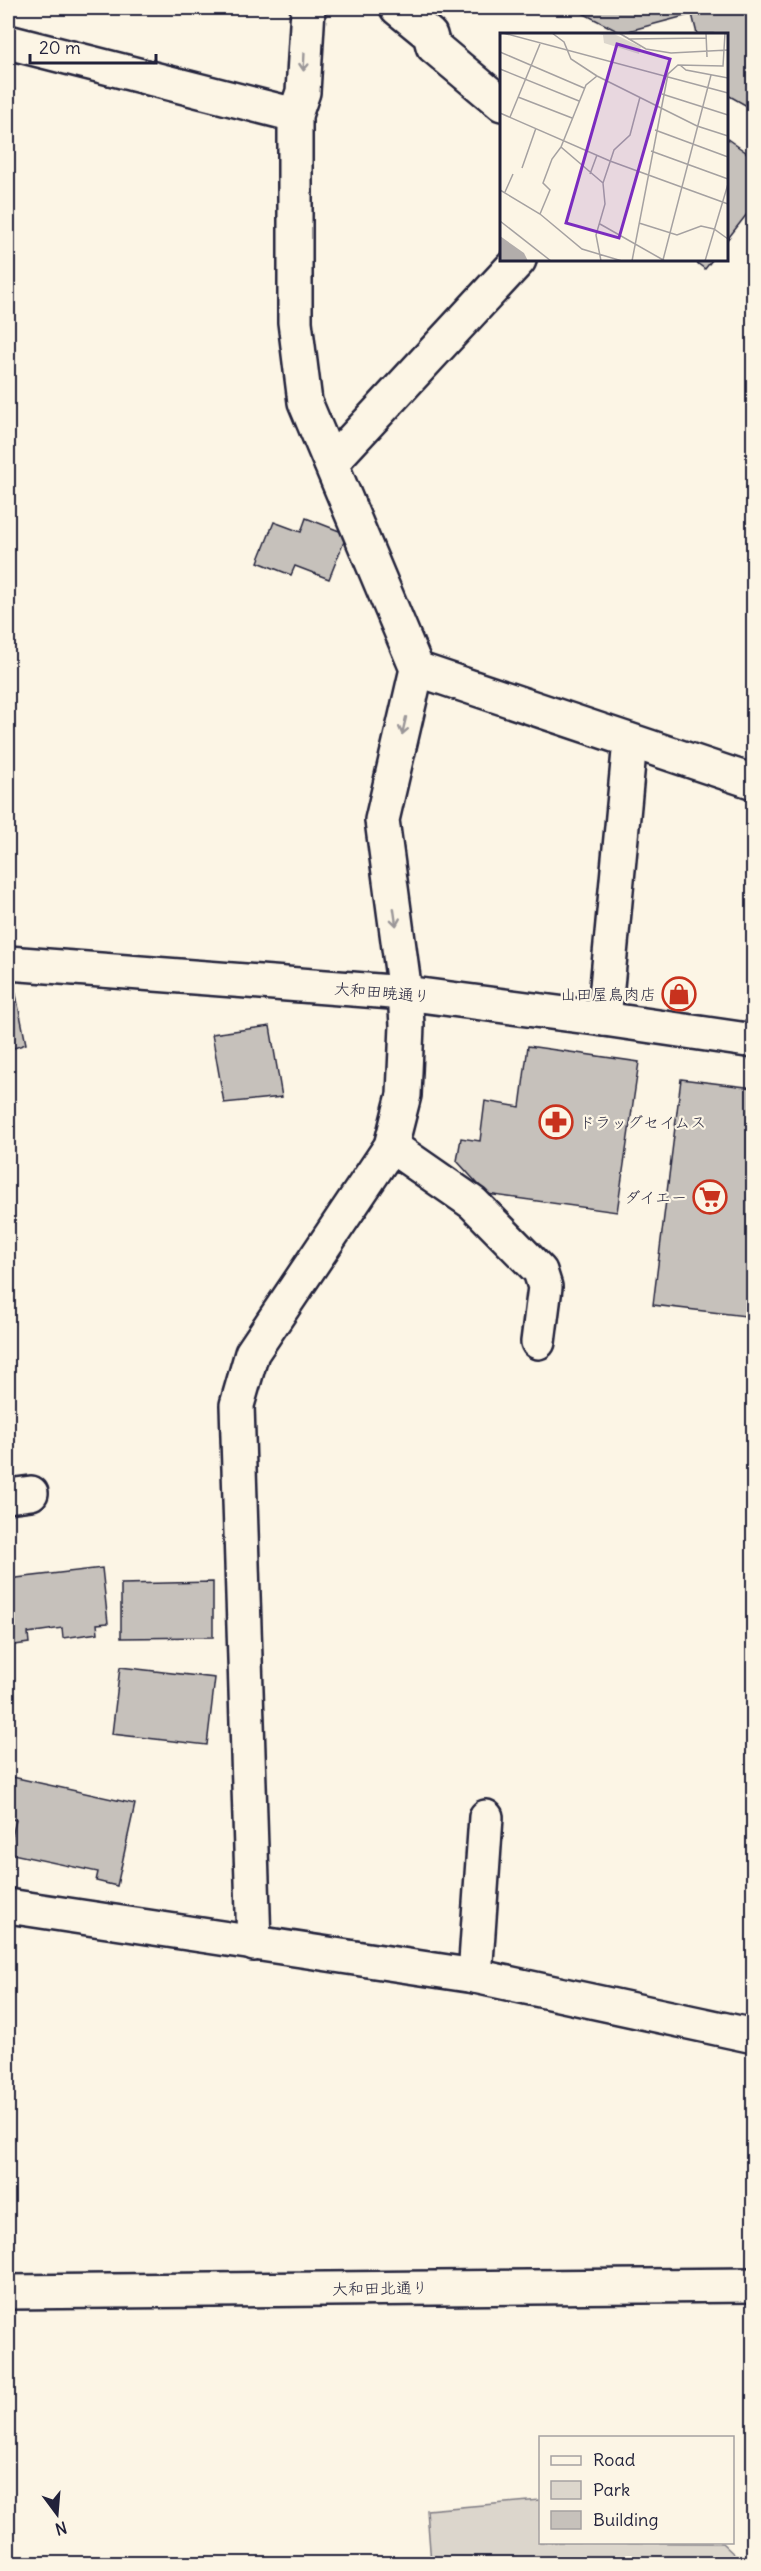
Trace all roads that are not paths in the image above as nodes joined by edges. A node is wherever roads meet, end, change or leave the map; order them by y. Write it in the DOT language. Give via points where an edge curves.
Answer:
graph roads {
  1 [pos="308,8"];
  2 [pos="397,8"];
  3 [pos="8,42"];
  4 [pos="500,103"];
  5 [pos="295,115"];
  6 [pos="518,261"];
  7 [pos="331,463"];
  8 [pos="417,669"];
  9 [pos="630,741"];
  10 [pos="753,782"];
  11 [pos="8,963"];
  12 [pos="405,993"];
  13 [pos="604,1018"];
  14 [pos="753,1041"];
  15 [pos="391,1146"];
  16 [pos="538,1342"];
  17 [pos="486,1817"];
  18 [pos="8,1906"];
  19 [pos="254,1944"];
  20 [pos="475,1976"];
  21 [pos="753,2036"];
  22 [pos="753,2285"];
  23 [pos="8,2292"];
  1 -- 5 [label="street, one-way" via="303,92"];
  2 -- 4 [label="street"];
  3 -- 5 [label="street"];
  5 -- 7 [label="street" via="295,322 305,402"];
  6 -- 7 [label="street"];
  7 -- 8 [label="street"];
  8 -- 9 [label="street"];
  8 -- 12 [label="street, one-way" via="382,820"];
  9 -- 10 [label="street"];
  9 -- 13 [label="street"];
  11 -- 12 [label="street, 大和田暁通り"];
  12 -- 13 [label="street, 大和田暁通り"];
  12 -- 15 [label="street" via="404,1095"];
  13 -- 14 [label="street, 大和田暁通り"];
  15 -- 16 [label="street" via="473,1203 540,1271 545,1287"];
  15 -- 19 [label="street" via="252,1353 237,1405"];
  17 -- 20 [label="street"];
  18 -- 19 [label="street"];
  19 -- 20 [label="street"];
  20 -- 21 [label="street"];
  22 -- 23 [label="street, 大和田北通り"];
}
